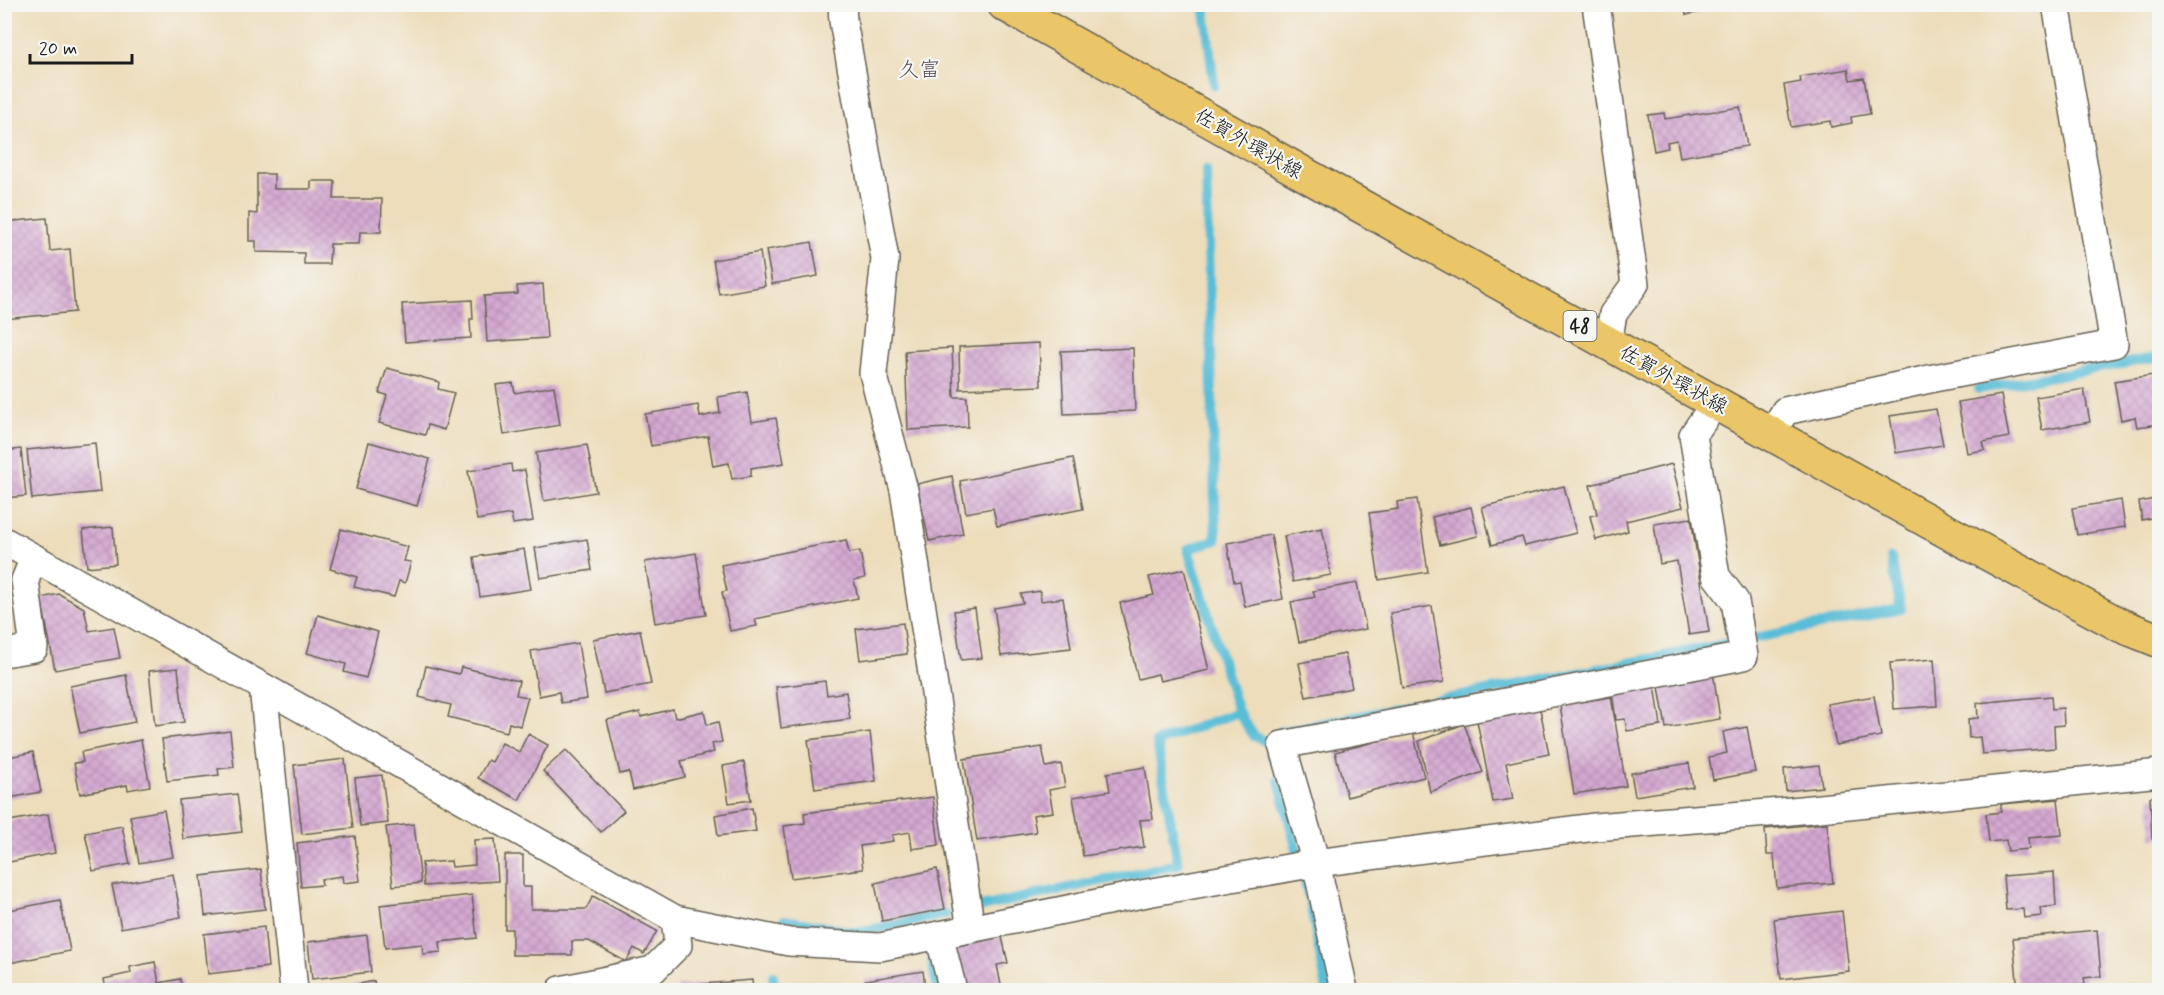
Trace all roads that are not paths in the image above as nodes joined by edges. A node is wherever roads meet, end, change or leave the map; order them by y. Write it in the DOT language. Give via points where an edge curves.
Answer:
graph roads {
  1 [pos="842,4"];
  2 [pos="1004,4"];
  3 [pos="1596,4"];
  4 [pos="2056,4"];
  5 [pos="1608,342"];
  6 [pos="1716,402"];
  7 [pos="1772,433"];
  8 [pos="4,542"];
  9 [pos="34,558"];
  10 [pos="2160,641"];
  11 [pos="4,653"];
  12 [pos="263,687"];
  13 [pos="2160,773"];
  14 [pos="1304,865"];
  15 [pos="675,919"];
  16 [pos="971,929"];
  17 [pos="939,935"];
  18 [pos="294,990"];
  19 [pos="561,990"];
  20 [pos="953,990"];
  21 [pos="1344,990"];
  1 -- 16 [label="street" via="885,259 873,373 903,490"];
  2 -- 5 [label="main road, 佐賀外環状線 / 48"];
  3 -- 5 [label="street" via="1635,284 1613,314"];
  4 -- 7 [label="street" via="2114,344 1785,411"];
  5 -- 6 [label="main road, 佐賀外環状線 / 48"];
  6 -- 7 [label="main road, 佐賀外環状線 / 48"];
  6 -- 14 [label="street" via="1694,435 1716,576 1735,601 1744,656 1282,745"];
  7 -- 10 [label="main road, 佐賀外環状線 / 48" via="2110,619"];
  8 -- 9 [label="street"];
  9 -- 11 [label="street" via="25,580 34,648"];
  9 -- 12 [label="street"];
  12 -- 15 [label="street"];
  12 -- 18 [label="street"];
  13 -- 14 [label="street" via="1595,827"];
  14 -- 16 [label="street"];
  14 -- 21 [label="street"];
  15 -- 17 [label="street" via="789,942 880,947"];
  15 -- 19 [label="street" via="678,945 653,970"];
  16 -- 17 [label="street"];
  17 -- 20 [label="street"];
}
